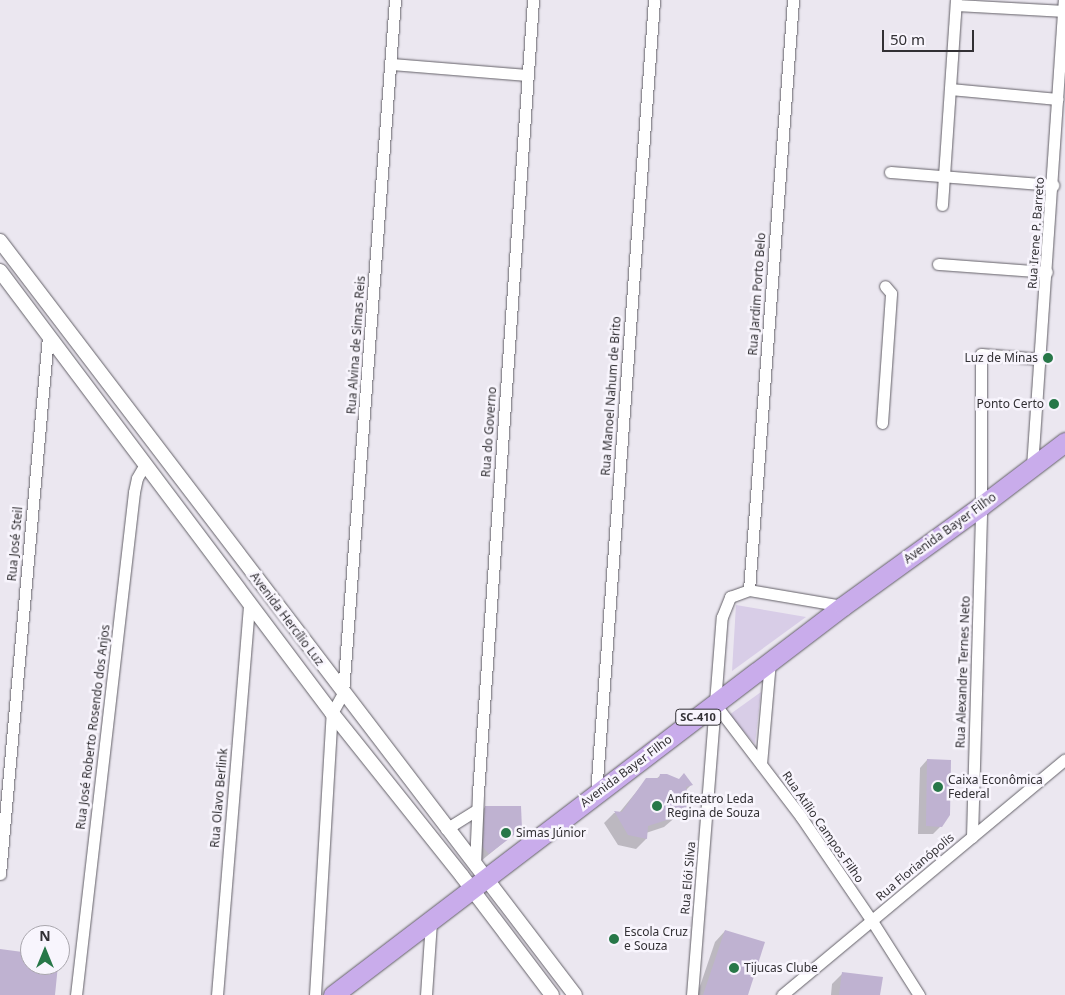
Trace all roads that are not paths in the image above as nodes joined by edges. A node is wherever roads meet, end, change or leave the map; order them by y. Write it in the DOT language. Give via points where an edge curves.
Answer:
graph roads {
  1 [pos="395,0"];
  2 [pos="533,0"];
  3 [pos="654,0"];
  4 [pos="793,0"];
  5 [pos="956,2"];
  6 [pos="1064,8"];
  7 [pos="391,64"];
  8 [pos="528,75"];
  9 [pos="1062,84"];
  10 [pos="950,89"];
  11 [pos="1058,98"];
  12 [pos="890,172"];
  13 [pos="944,176"];
  14 [pos="1053,185"];
  15 [pos="942,205"];
  16 [pos="0,241"];
  17 [pos="938,264"];
  18 [pos="0,271"];
  19 [pos="1047,272"];
  20 [pos="885,286"];
  21 [pos="48,336"];
  22 [pos="1041,358"];
  23 [pos="882,423"];
  24 [pos="1065,442"];
  25 [pos="144,464"];
  26 [pos="1032,467"];
  27 [pos="981,506"];
  28 [pos="749,590"];
  29 [pos="249,602"];
  30 [pos="843,606"];
  31 [pos="770,662"];
  32 [pos="343,693"];
  33 [pos="715,704"];
  34 [pos="332,713"];
  35 [pos="1065,759"];
  36 [pos="760,764"];
  37 [pos="596,794"];
  38 [pos="477,810"];
  39 [pos="446,829"];
  40 [pos="972,838"];
  41 [pos="0,874"];
  42 [pos="478,878"];
  43 [pos="872,921"];
  44 [pos="431,922"];
  45 [pos="76,995"];
  46 [pos="217,995"];
  47 [pos="315,995"];
  48 [pos="333,995"];
  49 [pos="426,995"];
  50 [pos="552,995"];
  51 [pos="575,995"];
  52 [pos="692,995"];
  53 [pos="782,995"];
  54 [pos="919,995"];
  1 -- 7 [label="street, Rua Alvina de Simas Reis"];
  2 -- 8 [label="street, Rua do Governo"];
  3 -- 37 [label="street, Rua Manoel Nahum de Brito"];
  4 -- 28 [label="street, Rua Jardim Porto Belo"];
  5 -- 6 [label="street"];
  5 -- 10 [label="street"];
  6 -- 9 [label="street, Rua Irene P. Barreto"];
  7 -- 8 [label="street"];
  7 -- 32 [label="street, Rua Alvina de Simas Reis"];
  8 -- 38 [label="street, Rua do Governo"];
  9 -- 11 [label="street, Rua Irene P. Barreto"];
  10 -- 11 [label="street"];
  10 -- 13 [label="street"];
  11 -- 14 [label="street, Rua Irene P. Barreto"];
  12 -- 13 [label="street"];
  13 -- 14 [label="street"];
  13 -- 15 [label="street"];
  14 -- 19 [label="street, Rua Irene P. Barreto"];
  16 -- 32 [label="street, Avenida Hercílio Luz"];
  17 -- 19 [label="street"];
  18 -- 21 [label="street, Avenida Hercílio Luz"];
  19 -- 22 [label="street, Rua Irene P. Barreto"];
  20 -- 23 [label="street" via="892,293"];
  21 -- 25 [label="street, Avenida Hercílio Luz"];
  21 -- 41 [label="street, Rua José Steil"];
  22 -- 26 [label="street, Rua Irene P. Barreto"];
  22 -- 27 [label="street, Rua Alexandre Ternes Neto" via="981,354"];
  24 -- 26 [label="main road, Avenida Bayer Filho / SC-410"];
  25 -- 29 [label="street, Avenida Hercílio Luz"];
  25 -- 45 [label="street, Rua José Roberto Rosendo dos Anjos" via="134,492"];
  26 -- 27 [label="main road, Avenida Bayer Filho / SC-410"];
  27 -- 30 [label="main road, Avenida Bayer Filho / SC-410"];
  27 -- 40 [label="street, Rua Alexandre Ternes Neto"];
  28 -- 30 [label="street"];
  28 -- 33 [label="street, Rua Elói Silva" via="730,597 722,617"];
  29 -- 34 [label="street, Avenida Hercílio Luz"];
  29 -- 46 [label="street, Rua Olavo Berlink"];
  30 -- 31 [label="main road, Avenida Bayer Filho / SC-410"];
  31 -- 33 [label="main road, Avenida Bayer Filho / SC-410"];
  31 -- 36 [label="street"];
  32 -- 34 [label="street"];
  32 -- 39 [label="street, Avenida Hercílio Luz"];
  33 -- 36 [label="street, Rua Atílio Campos Filho"];
  33 -- 37 [label="main road, Avenida Bayer Filho / SC-410"];
  33 -- 52 [label="street, Rua Elói Silva"];
  34 -- 42 [label="street, Avenida Hercílio Luz"];
  34 -- 47 [label="street"];
  35 -- 40 [label="street, Rua Florianópolis"];
  36 -- 43 [label="street, Rua Atílio Campos Filho" via="801,817"];
  37 -- 42 [label="main road, Avenida Bayer Filho / SC-410"];
  38 -- 39 [label="street"];
  38 -- 42 [label="street, Rua do Governo"];
  39 -- 42 [label="street, Avenida Hercílio Luz"];
  40 -- 43 [label="street, Rua Florianópolis"];
  42 -- 44 [label="main road, Avenida Bayer Filho / SC-410"];
  42 -- 50 [label="street, Avenida Hercílio Luz"];
  42 -- 51 [label="street, Avenida Hercílio Luz"];
  43 -- 53 [label="street, Rua Florianópolis"];
  43 -- 54 [label="street, Rua Atílio Campos Filho"];
  44 -- 48 [label="main road, Avenida Bayer Filho / SC-410"];
  44 -- 49 [label="street"];
}
